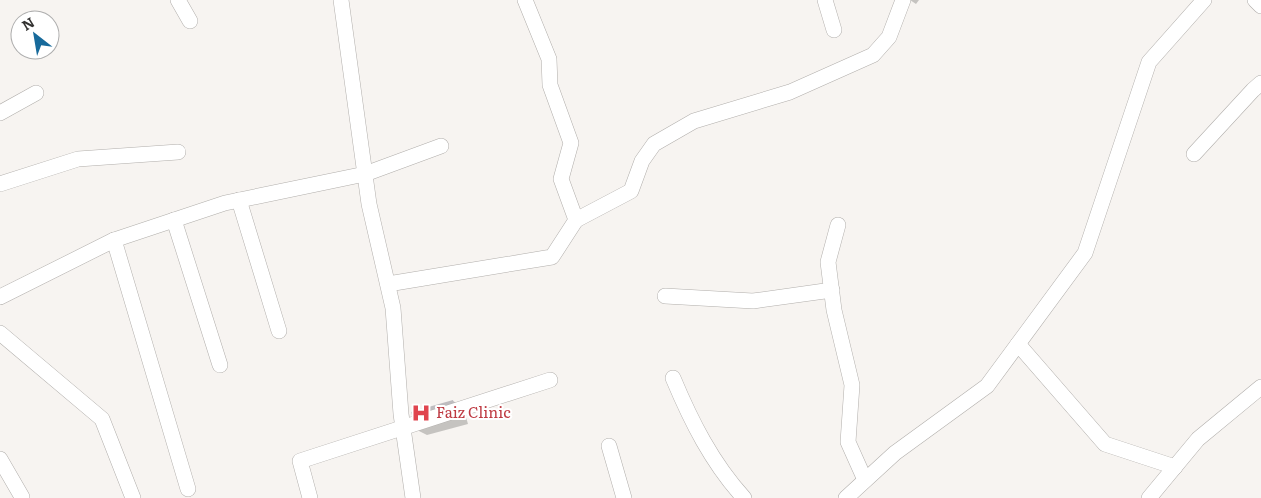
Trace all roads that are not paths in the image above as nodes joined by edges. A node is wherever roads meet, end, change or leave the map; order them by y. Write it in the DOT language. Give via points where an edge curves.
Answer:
graph roads {
  1 [pos="178,0"];
  2 [pos="341,0"];
  3 [pos="525,0"];
  4 [pos="825,0"];
  5 [pos="903,0"];
  6 [pos="1204,0"];
  7 [pos="1254,0"];
  8 [pos="1261,6"];
  9 [pos="190,21"];
  10 [pos="834,30"];
  11 [pos="1261,83"];
  12 [pos="36,93"];
  13 [pos="0,113"];
  14 [pos="441,146"];
  15 [pos="178,152"];
  16 [pos="1194,154"];
  17 [pos="365,174"];
  18 [pos="0,184"];
  19 [pos="239,200"];
  20 [pos="174,220"];
  21 [pos="576,220"];
  22 [pos="838,225"];
  23 [pos="114,240"];
  24 [pos="388,284"];
  25 [pos="832,290"];
  26 [pos="665,296"];
  27 [pos="0,297"];
  28 [pos="280,331"];
  29 [pos="0,333"];
  30 [pos="1018,344"];
  31 [pos="220,365"];
  32 [pos="673,378"];
  33 [pos="550,380"];
  34 [pos="1261,387"];
  35 [pos="403,428"];
  36 [pos="609,446"];
  37 [pos="0,459"];
  38 [pos="1175,467"];
  39 [pos="865,480"];
  40 [pos="188,489"];
  41 [pos="22,497"];
  42 [pos="133,498"];
  43 [pos="310,498"];
  44 [pos="413,498"];
  45 [pos="624,498"];
  46 [pos="744,498"];
  47 [pos="846,498"];
  48 [pos="1150,498"];
  1 -- 9 [label="street"];
  2 -- 17 [label="street"];
  3 -- 21 [label="street" via="549,59 550,84 571,143 561,179"];
  4 -- 10 [label="street"];
  5 -- 21 [label="street" via="889,37 873,55 790,92 694,121 654,144 642,161 632,191"];
  6 -- 30 [label="street" via="1150,62 1085,253"];
  7 -- 8 [label="street"];
  11 -- 16 [label="street"];
  12 -- 13 [label="street"];
  14 -- 17 [label="street"];
  15 -- 18 [label="street" via="78,159"];
  17 -- 19 [label="street"];
  17 -- 24 [label="street"];
  19 -- 20 [label="street"];
  19 -- 28 [label="street"];
  20 -- 23 [label="street"];
  20 -- 31 [label="street"];
  21 -- 24 [label="street" via="552,257"];
  22 -- 25 [label="street" via="828,262"];
  23 -- 27 [label="street"];
  23 -- 40 [label="street"];
  24 -- 35 [label="street"];
  25 -- 26 [label="street" via="753,301"];
  25 -- 39 [label="street" via="852,385 848,442"];
  29 -- 42 [label="street" via="102,419"];
  30 -- 38 [label="street" via="1105,444"];
  30 -- 39 [label="street" via="987,386 895,453"];
  32 -- 46 [label="street" via="687,414 725,477"];
  33 -- 35 [label="street"];
  34 -- 38 [label="street" via="1198,439"];
  35 -- 43 [label="street" via="300,461"];
  35 -- 44 [label="street"];
  36 -- 45 [label="street"];
  37 -- 41 [label="street"];
  38 -- 48 [label="street"];
  39 -- 47 [label="street"];
}
